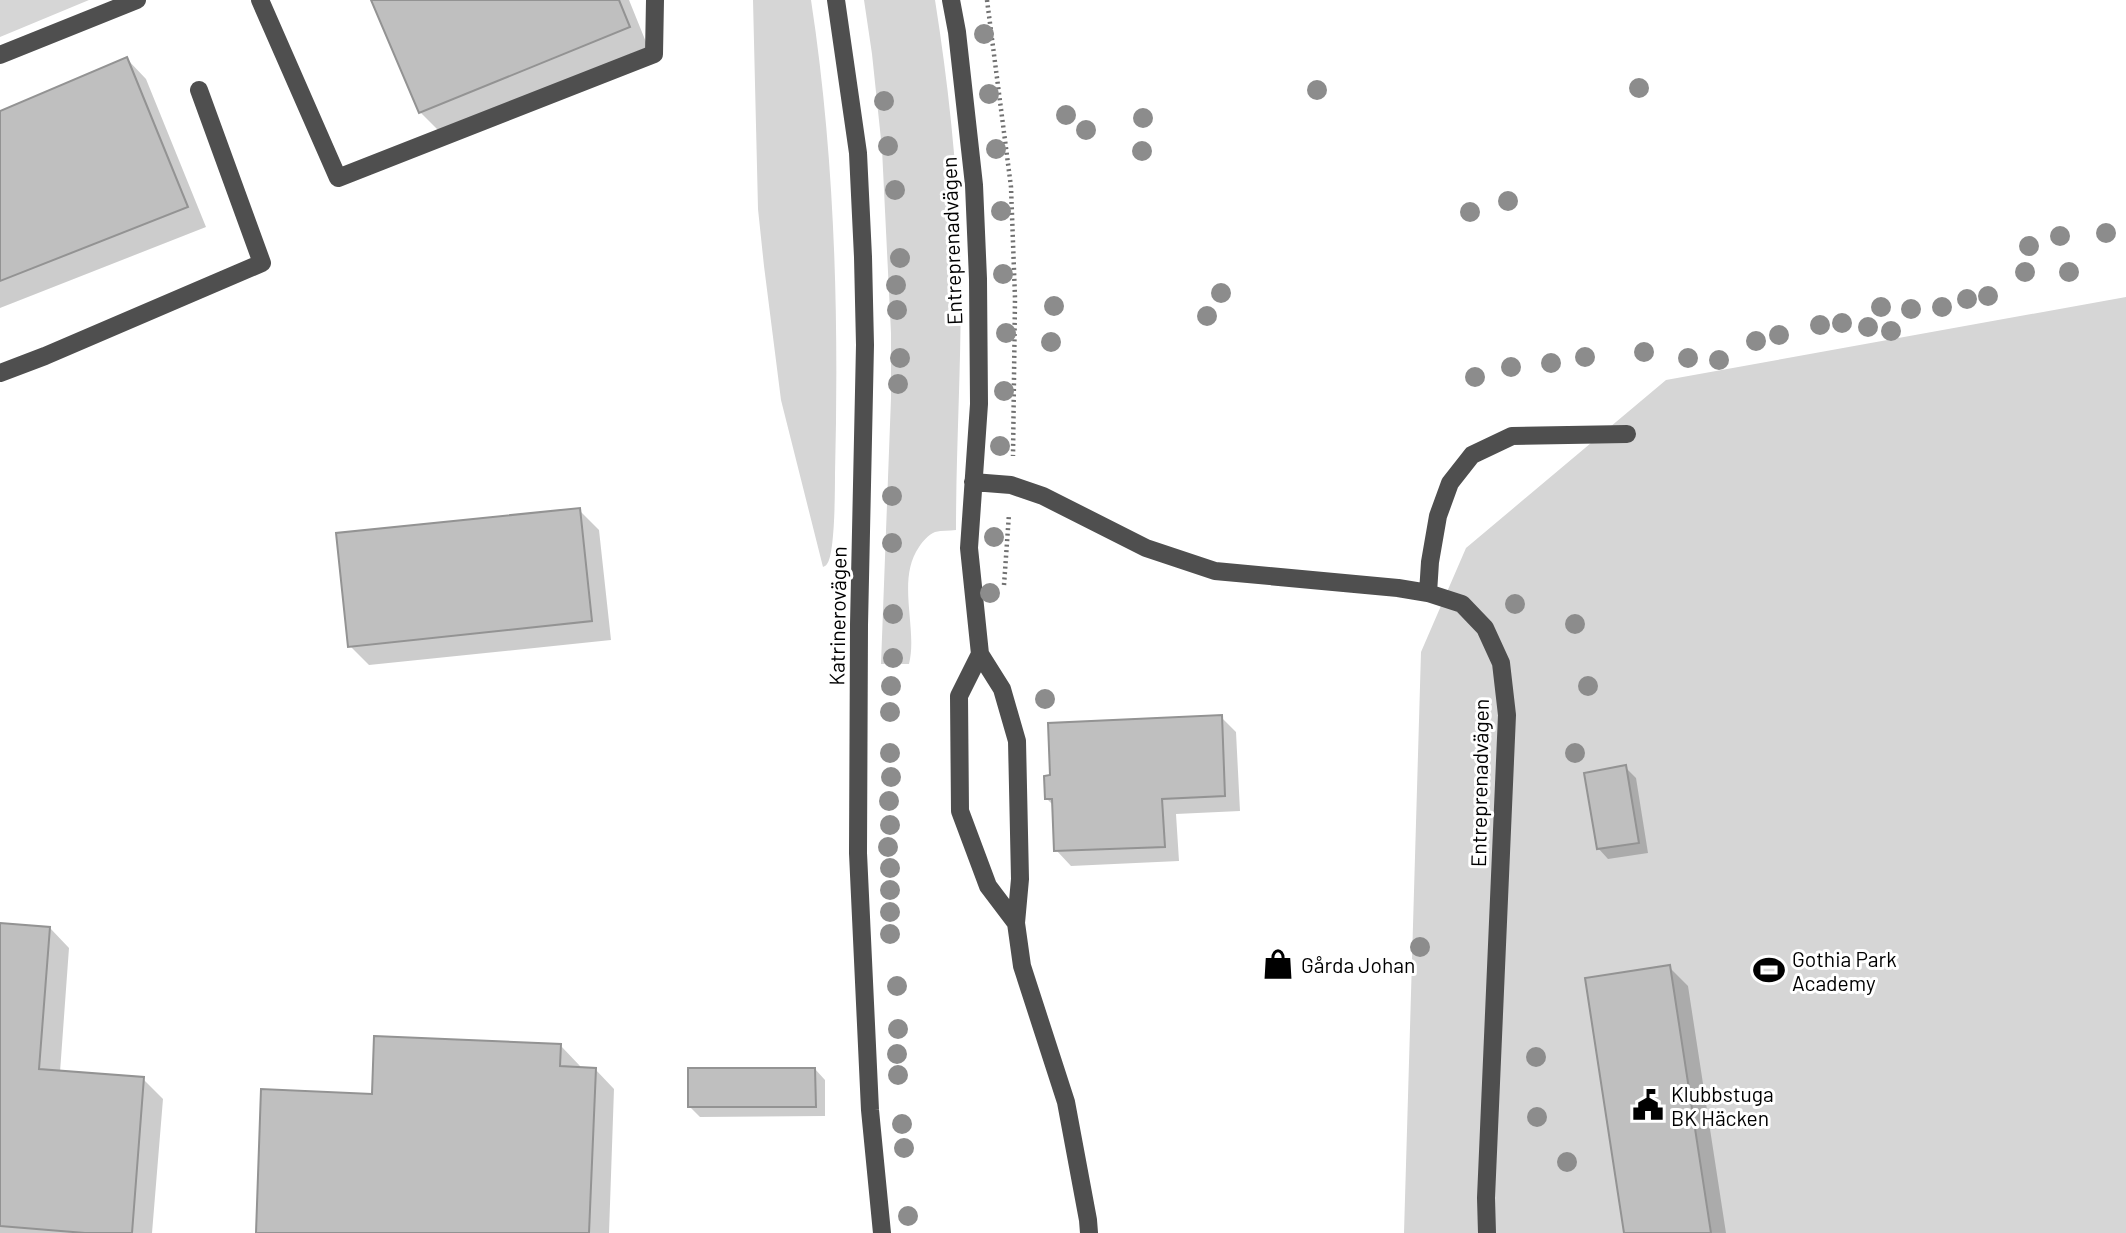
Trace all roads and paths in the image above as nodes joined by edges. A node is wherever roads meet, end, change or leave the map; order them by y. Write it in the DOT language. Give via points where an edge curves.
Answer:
graph roads {
  1 [pos="136,0"];
  2 [pos="260,0"];
  3 [pos="655,0"];
  4 [pos="835,0"];
  5 [pos="951,0"];
  6 [pos="0,55"];
  7 [pos="198,90"];
  8 [pos="0,373"];
  9 [pos="1627,434"];
  10 [pos="974,481"];
  11 [pos="1428,593"];
  12 [pos="980,654"];
  13 [pos="1016,923"];
  14 [pos="882,1233"];
  15 [pos="1089,1233"];
  16 [pos="1487,1233"];
  1 -- 6 [label="street"];
  2 -- 3 [label="street" via="338,178 654,54"];
  4 -- 14 [label="street, Katrinerovägen" via="858,153 863,257 858,853 870,1110"];
  5 -- 10 [label="street, Entreprenadvägen" via="974,184 979,404"];
  7 -- 8 [label="street" via="262,262"];
  9 -- 11 [label="street" via="1512,436 1472,455 1450,483 1438,516"];
  10 -- 11 [label="street, Entreprenadvägen" via="1011,485 1043,496 1146,548 1215,571"];
  10 -- 12 [label="street, Entreprenadvägen" via="969,548"];
  11 -- 16 [label="street, Entreprenadvägen" via="1462,604 1485,628 1501,663 1507,715"];
  12 -- 13 [label="street, Entreprenadvägen" via="1002,690 1017,741 1020,879"];
  12 -- 13 [label="street, Entreprenadvägen" via="959,696 960,811 988,886"];
  13 -- 15 [label="street, Entreprenadvägen" via="1022,966 1066,1102"];
}
